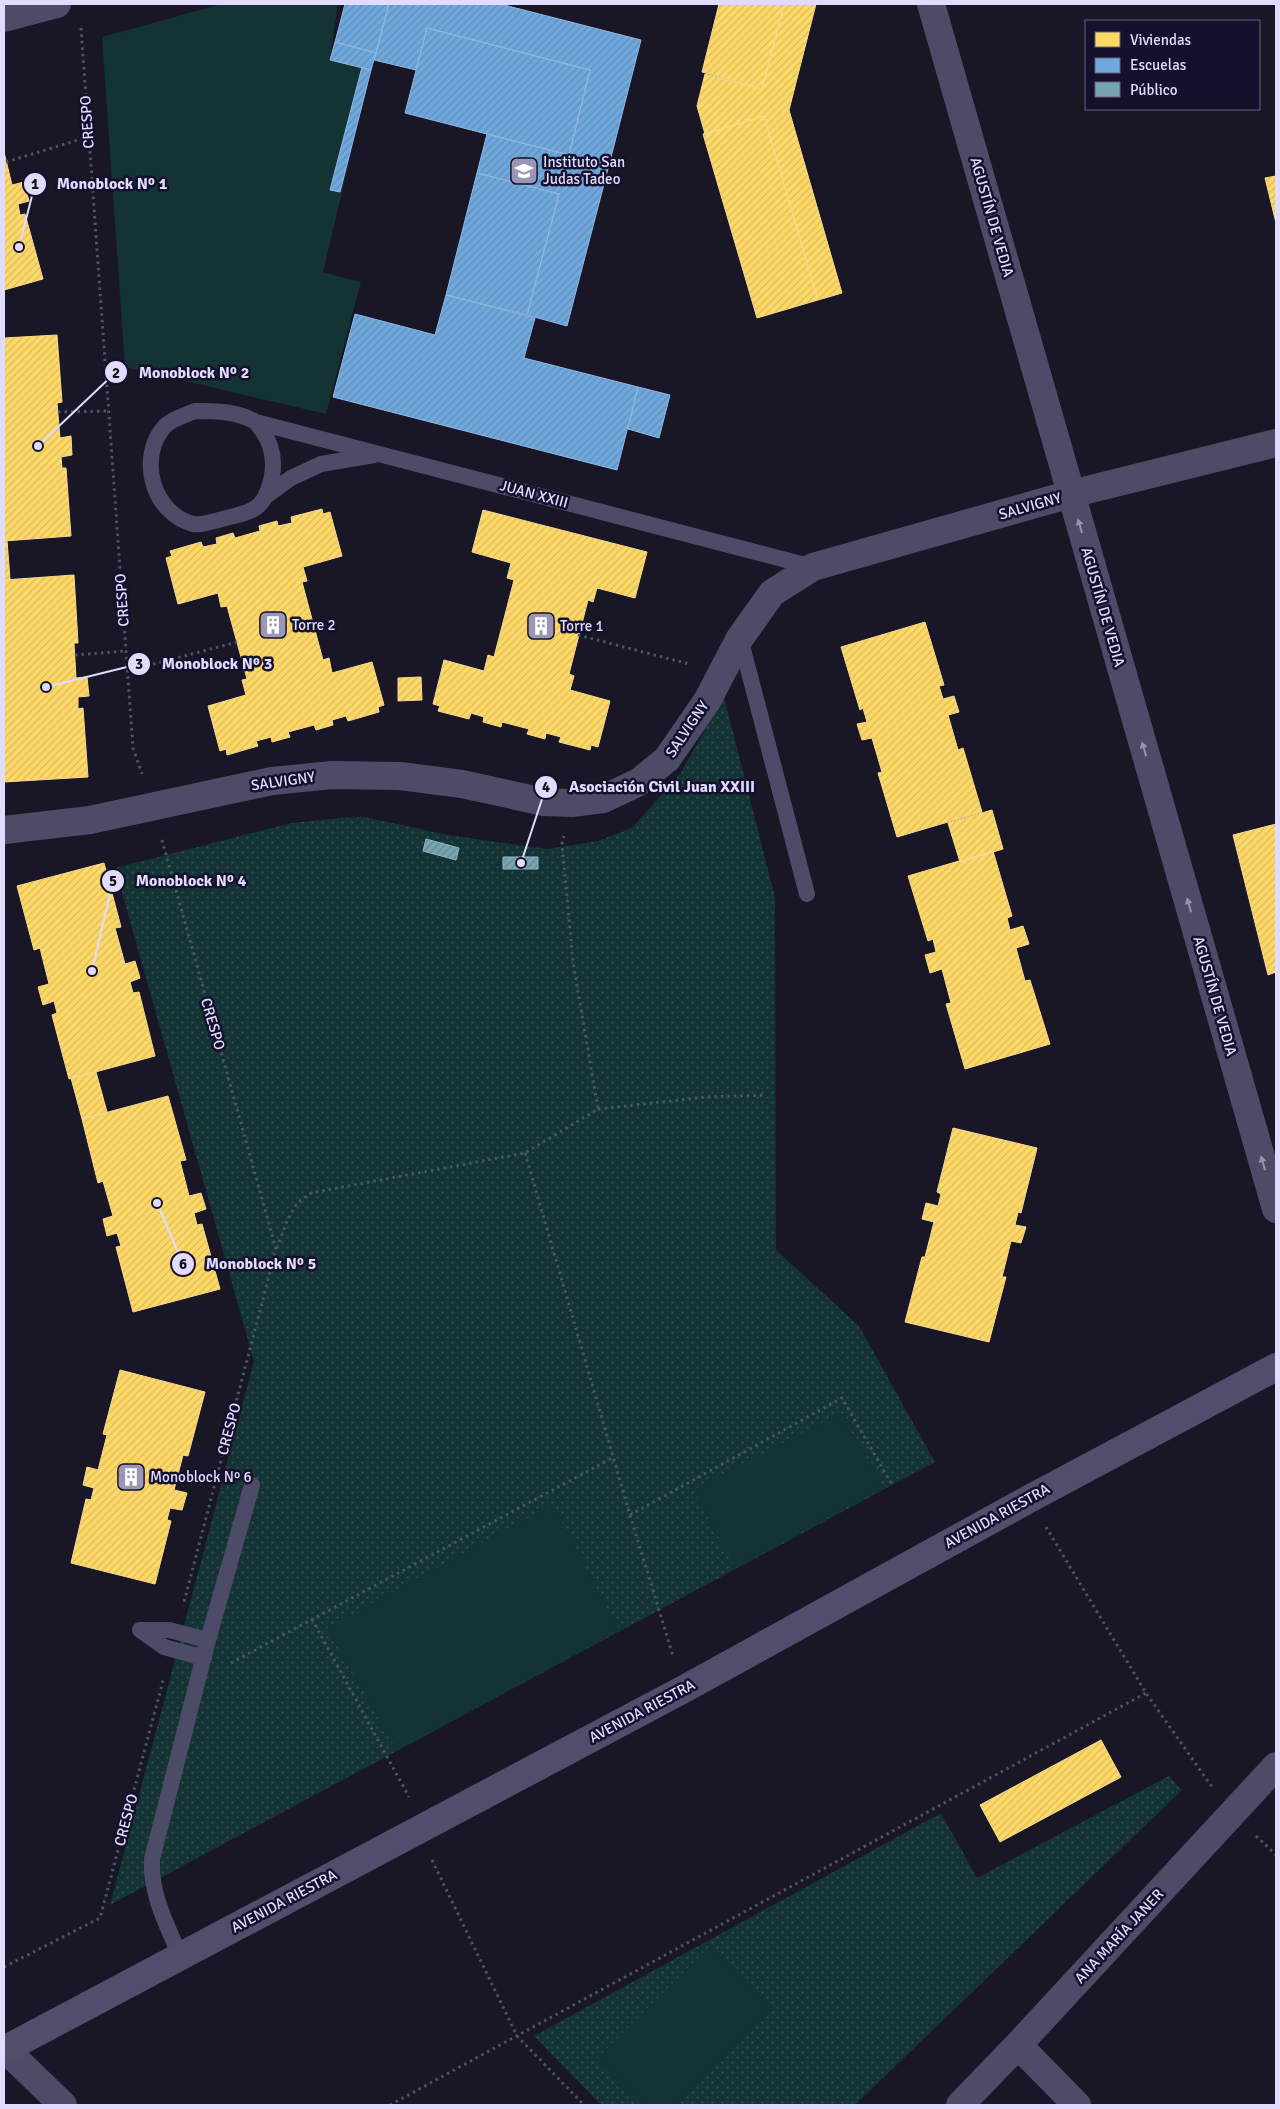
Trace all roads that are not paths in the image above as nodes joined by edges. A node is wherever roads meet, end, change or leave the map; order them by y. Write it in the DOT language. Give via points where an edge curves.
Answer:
graph roads {
  1 [pos="55,4"];
  2 [pos="931,4"];
  3 [pos="4,18"];
  4 [pos="256,422"];
  5 [pos="1276,443"];
  6 [pos="381,454"];
  7 [pos="1071,494"];
  8 [pos="266,496"];
  9 [pos="813,566"];
  10 [pos="740,638"];
  11 [pos="4,830"];
  12 [pos="807,894"];
  13 [pos="1276,1209"];
  14 [pos="1276,1367"];
  15 [pos="252,1485"];
  16 [pos="208,1640"];
  17 [pos="204,1658"];
  18 [pos="1276,1766"];
  19 [pos="180,1956"];
  20 [pos="1018,2045"];
  21 [pos="4,2049"];
  22 [pos="62,2105"];
  23 [pos="960,2105"];
  24 [pos="1078,2105"];
  1 -- 3 [label="street"];
  2 -- 7 [label="street, AGUSTÍN DE VEDIA"];
  4 -- 6 [label="lane, JUAN XXIII"];
  4 -- 8 [label="lane" via="274,457 273,476"];
  4 -- 8 [label="lane" via="225,411 195,411 166,424 154,441 150,462 152,483 161,501 176,516 195,525 254,511"];
  5 -- 7 [label="street, SALVIGNY"];
  6 -- 8 [label="lane" via="321,464 291,478"];
  6 -- 9 [label="lane, JUAN XXIII"];
  7 -- 9 [label="street, SALVIGNY"];
  13 -- 7 [label="street, AGUSTÍN DE VEDIA, one-way"];
  9 -- 10 [label="street, SALVIGNY" via="772,593"];
  10 -- 11 [label="street, SALVIGNY" via="690,729 667,759 639,782 603,799 544,802 462,784 400,776 332,775 272,781 90,820"];
  10 -- 12 [label="lane"];
  14 -- 19 [label="main road, AVENIDA RIESTRA" via="684,1689"];
  15 -- 16 [label="lane"];
  16 -- 17 [label="lane"];
  16 -- 17 [label="lane" via="177,1632 140,1630 164,1647"];
  17 -- 19 [label="lane" via="154,1847 152,1866 159,1906"];
  18 -- 20 [label="street, ANA MARÍA JANER"];
  19 -- 21 [label="main road, AVENIDA RIESTRA"];
  20 -- 23 [label="street, ANA MARÍA JANER"];
  20 -- 24 [label="street"];
  21 -- 22 [label="street"];
}
